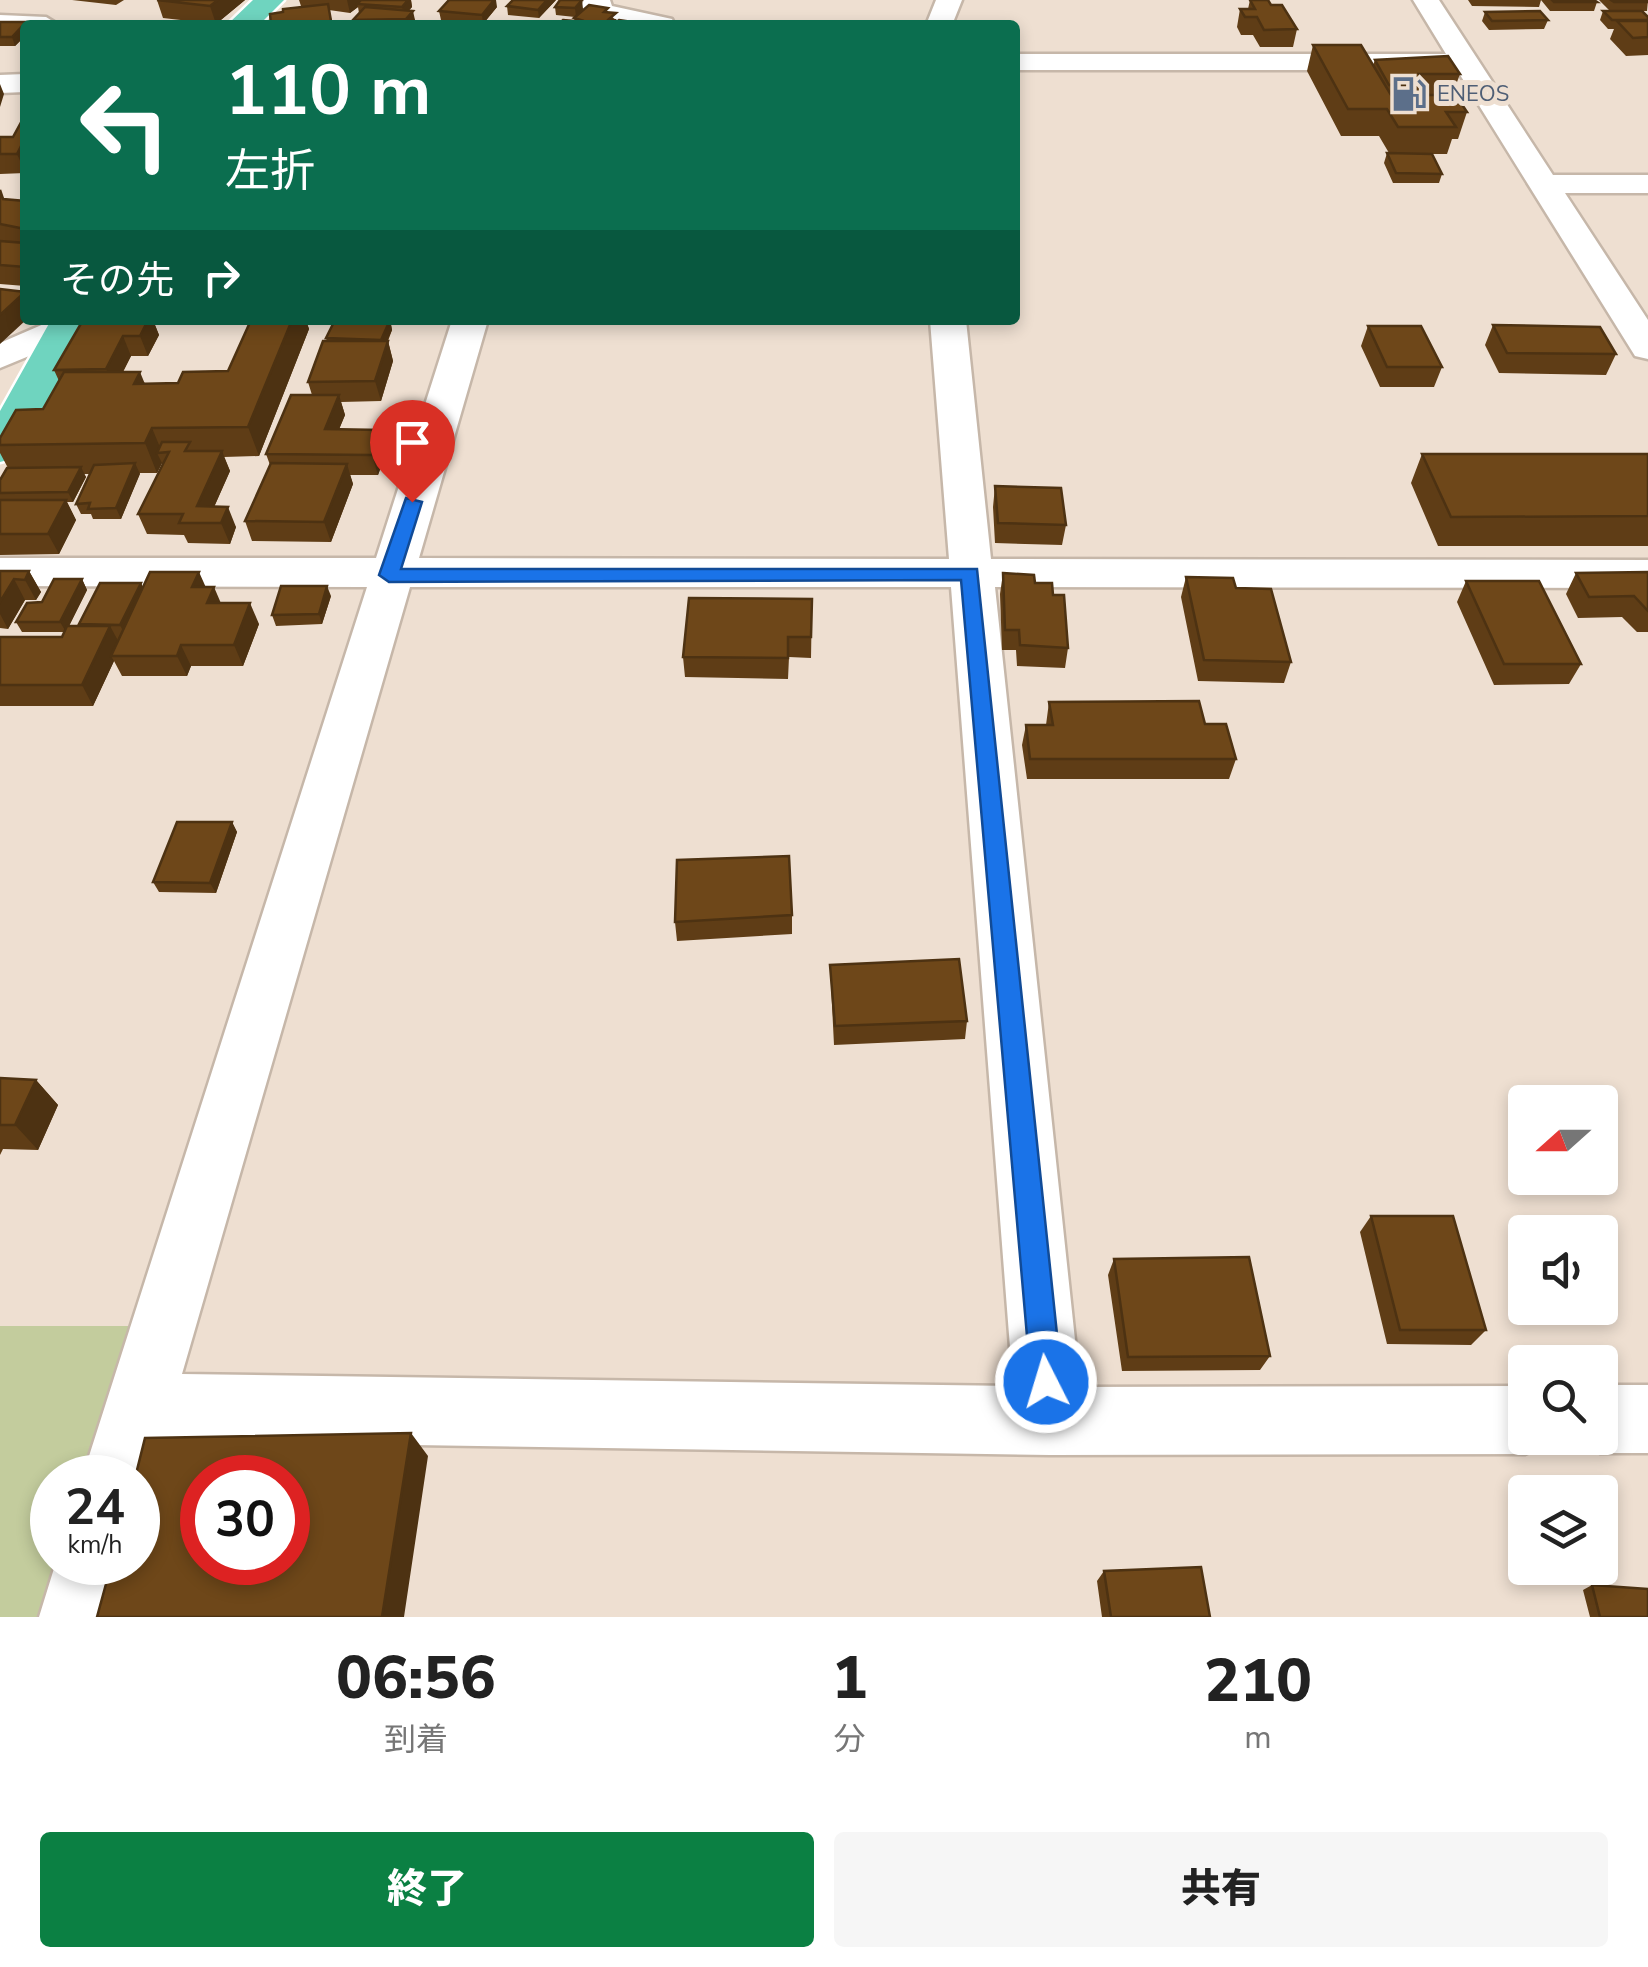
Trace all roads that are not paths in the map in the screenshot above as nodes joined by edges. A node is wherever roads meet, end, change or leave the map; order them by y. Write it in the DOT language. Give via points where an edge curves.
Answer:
graph roads {
  1 [pos="64,0"];
  2 [pos="270,0"];
  3 [pos="597,0"];
  4 [pos="1426,0"];
  5 [pos="41,20"];
  6 [pos="248,20"];
  7 [pos="639,20"];
  8 [pos="1020,62"];
  9 [pos="1462,62"];
  10 [pos="1540,184"];
  11 [pos="1648,184"];
  12 [pos="65,325"];
  13 [pos="68,325"];
  14 [pos="468,325"];
  15 [pos="948,325"];
  16 [pos="1648,348"];
  17 [pos="0,357"];
  18 [pos="0,449"];
  19 [pos="0,572"];
  20 [pos="970,574"];
  21 [pos="1648,574"];
  22 [pos="389,575"];
  23 [pos="138,1407"];
  24 [pos="1648,1419"];
  25 [pos="1508,1420"];
  26 [pos="1618,1420"];
  27 [pos="1050,1421"];
  28 [pos="124,1455"];
  29 [pos="85,1585"];
  30 [pos="76,1617"];
  1 -- 5 [label="street"];
  2 -- 6 [label="main road"];
  3 -- 7 [label="street" via="594,6 603,12"];
  4 -- 9 [label="street"];
  8 -- 9 [label="street"];
  9 -- 10 [label="street"];
  10 -- 11 [label="street"];
  10 -- 16 [label="street"];
  12 -- 17 [label="street"];
  13 -- 18 [label="main road"];
  14 -- 22 [label="street"];
  15 -- 20 [label="street"];
  19 -- 22 [label="street"];
  20 -- 21 [label="street"];
  20 -- 22 [label="street"];
  20 -- 27 [label="street"];
  22 -- 23 [label="street"];
  23 -- 27 [label="street"];
  23 -- 28 [label="street"];
  24 -- 26 [label="street"];
  25 -- 27 [label="street"];
  29 -- 30 [label="street"];
}
